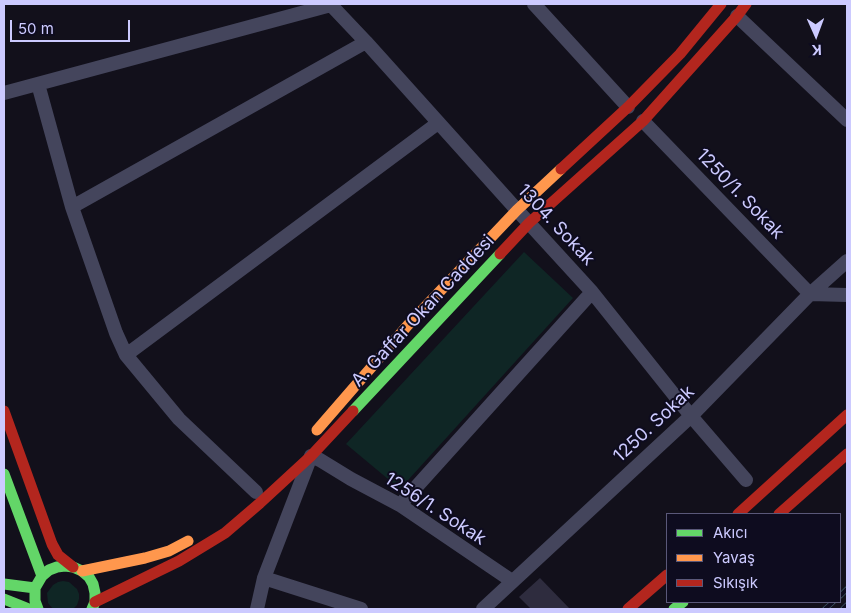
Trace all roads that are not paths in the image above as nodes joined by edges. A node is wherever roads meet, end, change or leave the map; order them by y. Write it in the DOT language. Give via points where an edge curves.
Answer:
graph roads {
  1 [pos="330,4"];
  2 [pos="721,4"];
  3 [pos="746,4"];
  4 [pos="537,5"];
  5 [pos="737,16"];
  6 [pos="366,42"];
  7 [pos="38,84"];
  8 [pos="4,93"];
  9 [pos="628,107"];
  10 [pos="847,120"];
  11 [pos="643,121"];
  12 [pos="438,123"];
  13 [pos="72,207"];
  14 [pos="517,210"];
  15 [pos="529,223"];
  16 [pos="847,261"];
  17 [pos="592,292"];
  18 [pos="810,294"];
  19 [pos="847,295"];
  20 [pos="126,355"];
  21 [pos="4,411"];
  22 [pos="847,415"];
  23 [pos="691,416"];
  24 [pos="311,438"];
  25 [pos="304,454"];
  26 [pos="847,454"];
  27 [pos="4,474"];
  28 [pos="746,480"];
  29 [pos="256,492"];
  30 [pos="400,505"];
  31 [pos="739,513"];
  32 [pos="779,513"];
  33 [pos="78,569"];
  34 [pos="42,576"];
  35 [pos="666,577"];
  36 [pos="264,578"];
  37 [pos="512,581"];
  38 [pos="4,584"];
  39 [pos="35,588"];
  40 [pos="4,599"];
  41 [pos="93,606"];
  42 [pos="29,609"];
  43 [pos="38,609"];
  44 [pos="257,609"];
  45 [pos="361,609"];
  46 [pos="483,609"];
  47 [pos="628,609"];
  1 -- 6 [label="street, 1304. Sokak"];
  1 -- 7 [label="street"];
  2 -- 9 [label="main road, A. Gaffar Okan Caddesi" via="680,54"];
  3 -- 5 [label="main road, A. Gaffar Okan Caddesi"];
  4 -- 9 [label="street"];
  5 -- 10 [label="street"];
  5 -- 11 [label="main road, A. Gaffar Okan Caddesi"];
  6 -- 12 [label="street, 1304. Sokak"];
  6 -- 13 [label="street"];
  7 -- 8 [label="street"];
  7 -- 13 [label="street"];
  9 -- 14 [label="main road, A. Gaffar Okan Caddesi"];
  11 -- 15 [label="main road, A. Gaffar Okan Caddesi"];
  11 -- 18 [label="street, 1250/1. Sokak"];
  12 -- 14 [label="street, 1304. Sokak"];
  12 -- 20 [label="street"];
  13 -- 20 [label="street"];
  14 -- 15 [label="street, 1304. Sokak"];
  14 -- 24 [label="main road, A. Gaffar Okan Caddesi" via="408,325"];
  15 -- 17 [label="street, 1304. Sokak"];
  15 -- 25 [label="main road, A. Gaffar Okan Caddesi"];
  16 -- 18 [label="street, 1250. Sokak"];
  17 -- 23 [label="street, 1304. Sokak"];
  17 -- 30 [label="street"];
  18 -- 19 [label="street"];
  18 -- 23 [label="street, 1250. Sokak"];
  20 -- 29 [label="street" via="179,419"];
  21 -- 33 [label="main road" via="52,544 58,556"];
  22 -- 31 [label="main road"];
  23 -- 28 [label="street, 1304. Sokak"];
  23 -- 37 [label="street, 1250. Sokak"];
  25 -- 29 [label="main road, A. Gaffar Okan Caddesi" via="292,460"];
  25 -- 30 [label="street, 1256/1. Sokak"];
  25 -- 36 [label="street"];
  25 -- 41 [label="main road, A. Gaffar Okan Caddesi" via="260,503 225,532 179,561"];
  26 -- 32 [label="main road"];
  27 -- 34 [label="main road"];
  29 -- 33 [label="main road, A. Gaffar Okan Caddesi" via="210,530 169,551"];
  30 -- 37 [label="street, 1256/1. Sokak"];
  33 -- 34 [label="main road, A. Gaffar Okan Caddesi" via="56,567"];
  33 -- 41 [label="main road" via="93,584"];
  34 -- 39 [label="main road"];
  35 -- 47 [label="main road"];
  36 -- 44 [label="street"];
  36 -- 45 [label="street"];
  37 -- 46 [label="street, 1250. Sokak"];
  38 -- 39 [label="main road"];
  39 -- 43 [label="main road"];
  40 -- 42 [label="main road"];
}
